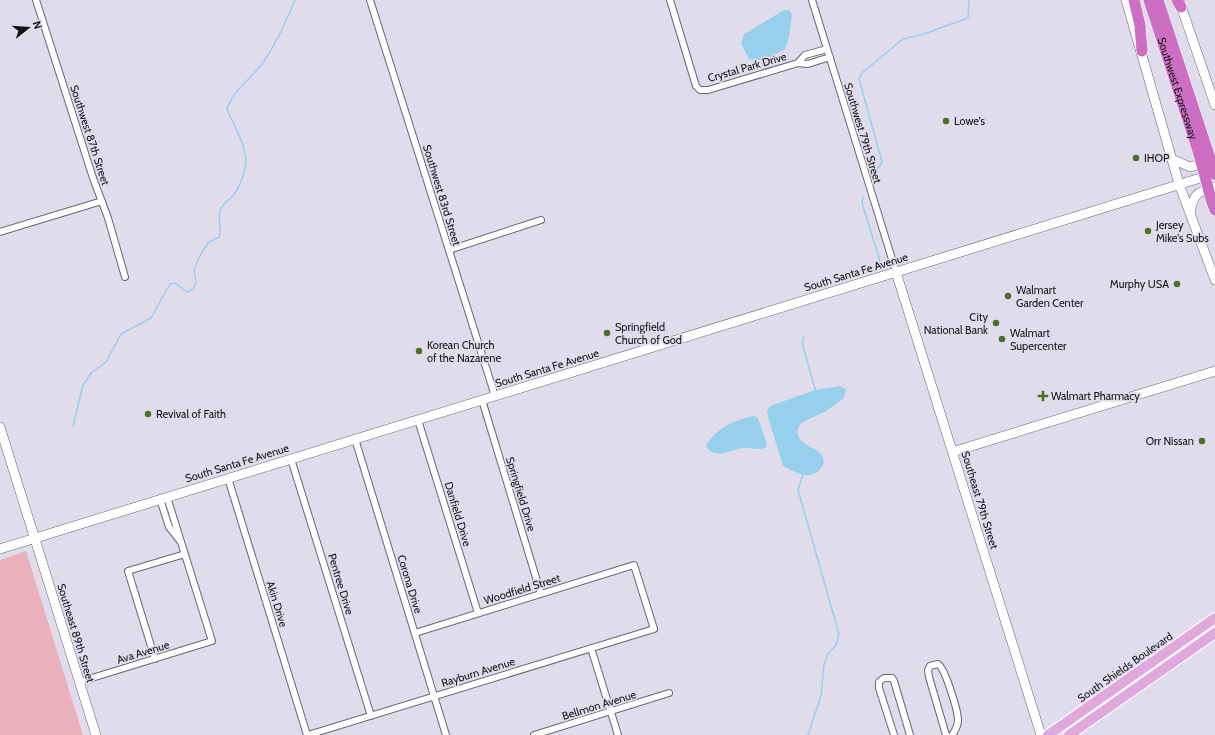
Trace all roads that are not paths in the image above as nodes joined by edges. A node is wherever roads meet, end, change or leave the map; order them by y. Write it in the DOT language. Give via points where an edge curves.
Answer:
graph roads {
  1 [pos="36,0"];
  2 [pos="370,0"];
  3 [pos="670,0"];
  4 [pos="812,0"];
  5 [pos="1126,0"];
  6 [pos="1134,0"];
  7 [pos="1148,0"];
  8 [pos="1158,0"];
  9 [pos="1179,2"];
  10 [pos="827,49"];
  11 [pos="1142,51"];
  12 [pos="830,57"];
  13 [pos="798,63"];
  14 [pos="1215,105"];
  15 [pos="1207,155"];
  16 [pos="1172,160"];
  17 [pos="1212,175"];
  18 [pos="1179,184"];
  19 [pos="1215,187"];
  20 [pos="102,201"];
  21 [pos="1215,210"];
  22 [pos="1190,213"];
  23 [pos="541,220"];
  24 [pos="0,232"];
  25 [pos="449,250"];
  26 [pos="896,272"];
  27 [pos="125,277"];
  28 [pos="1215,280"];
  29 [pos="1215,371"];
  30 [pos="495,396"];
  31 [pos="482,400"];
  32 [pos="418,420"];
  33 [pos="0,427"];
  34 [pos="355,439"];
  35 [pos="952,452"];
  36 [pos="291,459"];
  37 [pos="228,478"];
  38 [pos="164,498"];
  39 [pos="34,538"];
  40 [pos="0,549"];
  41 [pos="185,554"];
  42 [pos="542,594"];
  43 [pos="478,613"];
  44 [pos="1215,618"];
  45 [pos="654,628"];
  46 [pos="415,633"];
  47 [pos="1215,633"];
  48 [pos="1191,635"];
  49 [pos="1198,644"];
  50 [pos="591,648"];
  51 [pos="155,659"];
  52 [pos="79,682"];
  53 [pos="669,693"];
  54 [pos="434,696"];
  55 [pos="611,711"];
  56 [pos="371,716"];
  57 [pos="96,735"];
  58 [pos="308,735"];
  59 [pos="446,735"];
  60 [pos="534,735"];
  61 [pos="618,735"];
  62 [pos="894,735"];
  63 [pos="910,735"];
  64 [pos="946,735"];
  65 [pos="952,735"];
  66 [pos="1041,735"];
  67 [pos="1048,735"];
  68 [pos="1069,735"];
  1 -- 20 [label="street, Southwest 87th Street"];
  2 -- 25 [label="street, Southwest 83rd Street"];
  3 -- 13 [label="street, Crystal Park Drive" via="696,86 700,90 708,90"];
  4 -- 10 [label="street, Southwest 79th Street"];
  5 -- 11 [label="main road"];
  6 -- 11 [label="highway" via="1140,25"];
  7 -- 15 [label="highway, Southwest Expressway"];
  8 -- 15 [label="highway, Southwest Expressway"];
  9 -- 14 [label="main road"];
  10 -- 12 [label="street, Southwest 79th Street"];
  10 -- 13 [label="street, Crystal Park Drive" via="806,56"];
  11 -- 16 [label="main road"];
  12 -- 13 [label="street, Crystal Park Drive" via="808,64"];
  12 -- 26 [label="street, Southwest 79th Street"];
  15 -- 16 [label="main road" via="1190,167"];
  15 -- 17 [label="highway, Southwest Expressway, bridge"];
  16 -- 18 [label="main road"];
  17 -- 18 [label="main road, South Santa Fe Avenue"];
  17 -- 21 [label="highway, Southwest Expressway, bridge" via="1212,199"];
  18 -- 22 [label="main road"];
  18 -- 26 [label="main road, South Santa Fe Avenue"];
  19 -- 22 [label="main road" via="1194,196"];
  20 -- 24 [label="street"];
  20 -- 27 [label="street, Southwest 87th Street"];
  22 -- 28 [label="main road"];
  23 -- 25 [label="street"];
  25 -- 30 [label="street, Southwest 83rd Street"];
  26 -- 30 [label="main road, South Santa Fe Avenue"];
  26 -- 35 [label="main road, Southeast 79th Street"];
  29 -- 35 [label="main road"];
  30 -- 31 [label="main road, South Santa Fe Avenue"];
  31 -- 32 [label="main road, South Santa Fe Avenue"];
  31 -- 42 [label="street, Springfield Drive"];
  32 -- 34 [label="main road, South Santa Fe Avenue"];
  32 -- 43 [label="street, Danfield Drive"];
  33 -- 39 [label="main road, Southeast 89th Street"];
  34 -- 36 [label="main road, South Santa Fe Avenue"];
  34 -- 46 [label="street, Corona Drive"];
  35 -- 66 [label="main road, Southeast 79th Street"];
  36 -- 37 [label="main road, South Santa Fe Avenue"];
  36 -- 56 [label="street, Pentree Drive"];
  37 -- 38 [label="main road, South Santa Fe Avenue"];
  37 -- 58 [label="street, Akin Drive"];
  38 -- 39 [label="main road, South Santa Fe Avenue"];
  38 -- 41 [label="street" via="169,527 182,544"];
  39 -- 40 [label="main road, South Santa Fe Avenue"];
  39 -- 52 [label="main road, Southeast 89th Street"];
  41 -- 51 [label="street, Ava Avenue" via="212,641"];
  41 -- 51 [label="street" via="128,571"];
  42 -- 43 [label="street, Woodfield Street"];
  42 -- 45 [label="street, Woodfield Street" via="634,565"];
  43 -- 46 [label="street, Woodfield Street"];
  44 -- 48 [label="main road, South Shields Boulevard"];
  45 -- 50 [label="street, Rayburn Avenue"];
  46 -- 54 [label="street, Corona Drive"];
  47 -- 49 [label="main road"];
  48 -- 49 [label="main road"];
  48 -- 67 [label="main road, South Shields Boulevard"];
  49 -- 68 [label="main road"];
  50 -- 54 [label="street, Rayburn Avenue"];
  50 -- 55 [label="street"];
  51 -- 52 [label="street, Ava Avenue"];
  52 -- 57 [label="main road, Southeast 89th Street"];
  53 -- 55 [label="street, Bellmon Avenue"];
  54 -- 56 [label="street, Rayburn Avenue"];
  54 -- 59 [label="street, Corona Drive"];
  55 -- 60 [label="street, Bellmon Avenue"];
  55 -- 61 [label="street"];
  56 -- 58 [label="street, Rayburn Avenue"];
  62 -- 63 [label="street" via="879,688 879,682 884,678 892,678 894,681"];
  64 -- 65 [label="street" via="928,670 930,666 938,664 944,670 958,717"];
}
